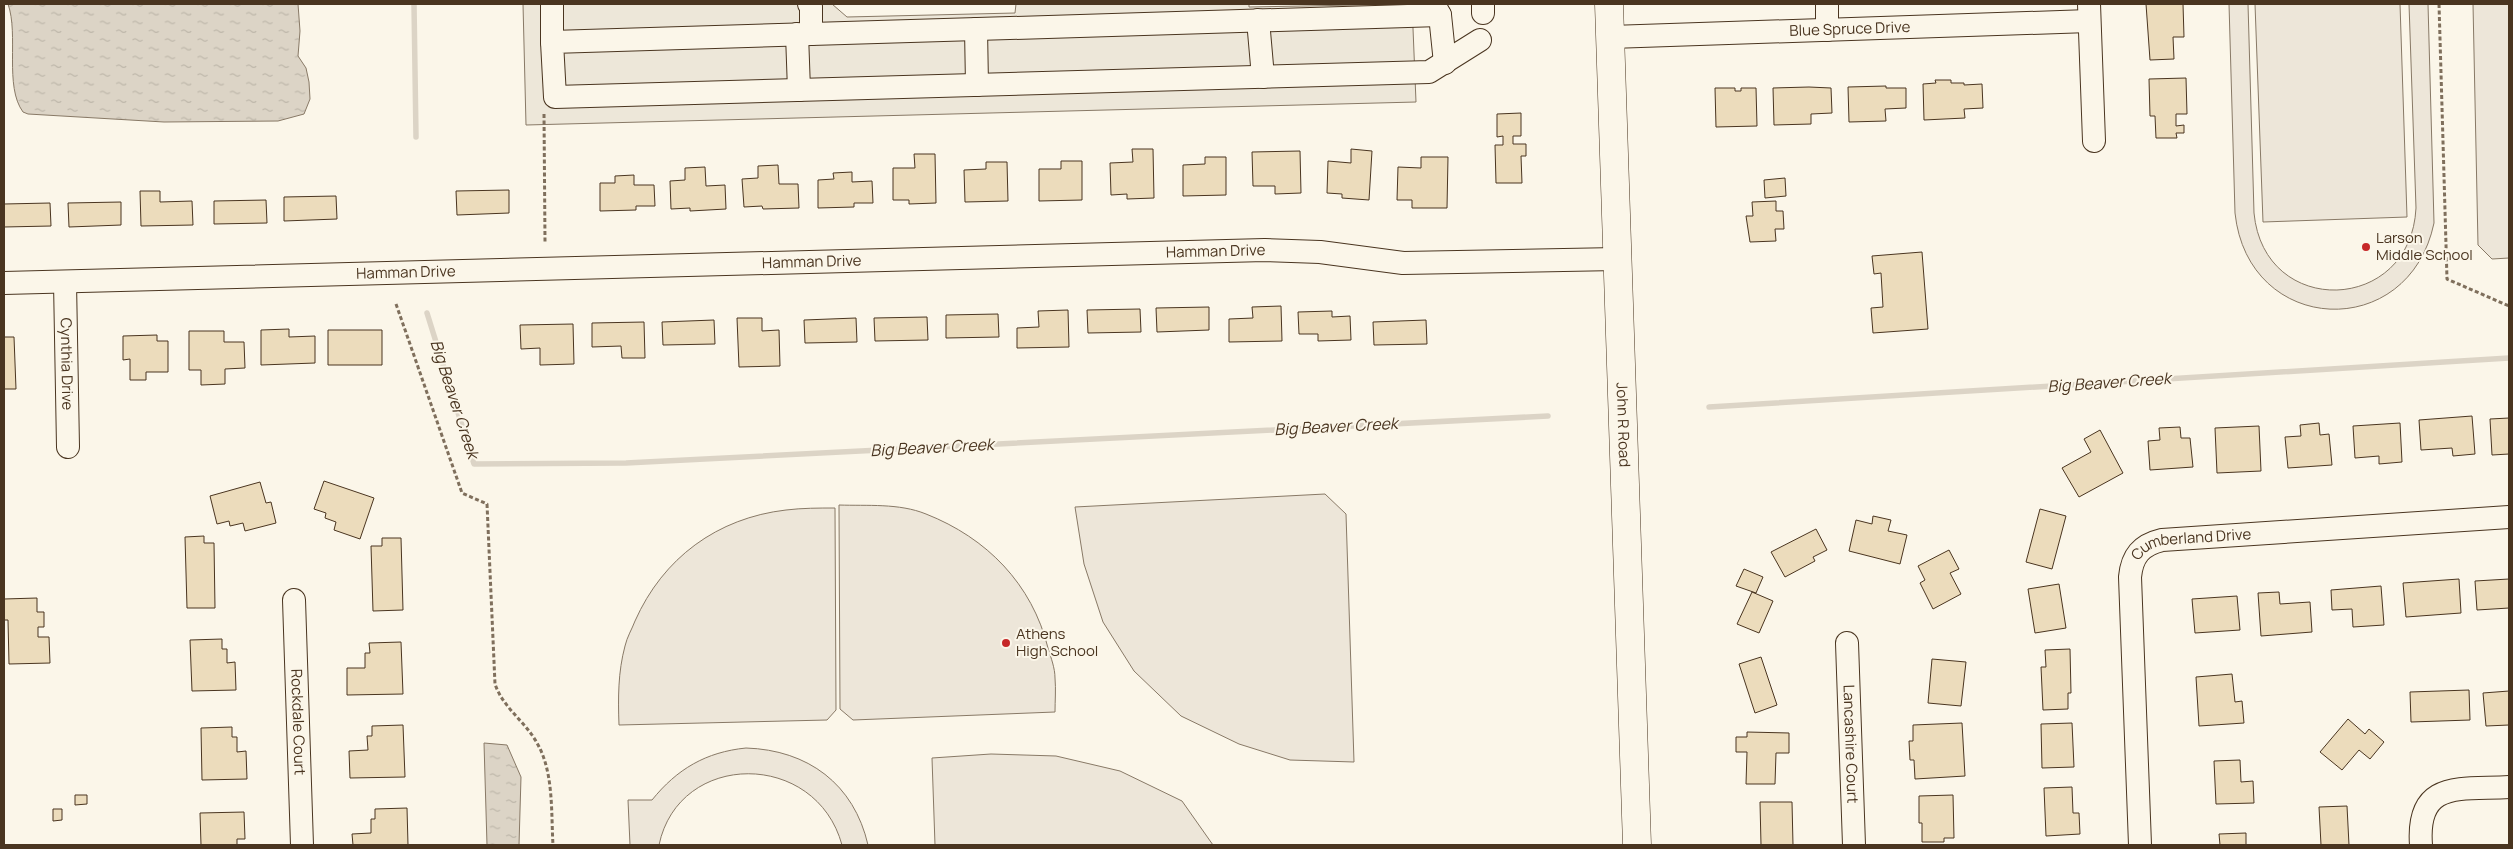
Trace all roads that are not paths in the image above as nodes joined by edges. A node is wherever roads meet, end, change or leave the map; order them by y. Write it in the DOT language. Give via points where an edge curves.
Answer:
graph roads {
  1 [pos="552,4"];
  2 [pos="809,4"];
  3 [pos="1610,4"];
  4 [pos="1827,4"];
  5 [pos="1437,9"];
  6 [pos="2089,12"];
  7 [pos="1258,20"];
  8 [pos="976,29"];
  9 [pos="1827,30"];
  10 [pos="804,34"];
  11 [pos="1611,37"];
  12 [pos="1480,40"];
  13 [pos="552,42"];
  14 [pos="1445,63"];
  15 [pos="1263,76"];
  16 [pos="977,85"];
  17 [pos="799,90"];
  18 [pos="2094,140"];
  19 [pos="1617,259"];
  20 [pos="65,282"];
  21 [pos="4,283"];
  22 [pos="68,446"];
  23 [pos="2509,517"];
  24 [pos="294,600"];
  25 [pos="1847,643"];
  26 [pos="2509,787"];
  27 [pos="302,845"];
  28 [pos="1637,845"];
  29 [pos="1854,845"];
  30 [pos="2140,845"];
  31 [pos="2421,845"];
  1 -- 13 [label="street"];
  2 -- 10 [label="street"];
  3 -- 11 [label="main road, John R Road"];
  4 -- 9 [label="street"];
  5 -- 7 [label="street"];
  5 -- 14 [label="street"];
  6 -- 9 [label="street, Blue Spruce Drive"];
  6 -- 18 [label="street"];
  7 -- 8 [label="street"];
  7 -- 15 [label="street"];
  8 -- 10 [label="street"];
  8 -- 16 [label="street"];
  9 -- 11 [label="street, Blue Spruce Drive"];
  10 -- 13 [label="street"];
  10 -- 17 [label="street"];
  11 -- 19 [label="main road, John R Road"];
  12 -- 14 [label="street"];
  13 -- 17 [label="street" via="555,97"];
  14 -- 15 [label="street" via="1429,72"];
  15 -- 16 [label="street"];
  16 -- 17 [label="street"];
  19 -- 20 [label="street, Hamman Drive" via="1404,263 1320,252 1265,250"];
  19 -- 28 [label="main road, John R Road"];
  20 -- 21 [label="street, Hamman Drive"];
  20 -- 22 [label="street, Cynthia Drive"];
  23 -- 30 [label="street, Cumberland Drive" via="2162,540 2142,548 2135,556 2130,577"];
  24 -- 27 [label="street, Rockdale Court"];
  25 -- 29 [label="street, Lancashire Court"];
  26 -- 31 [label="street" via="2458,789 2436,796 2428,803 2422,816"];
}
